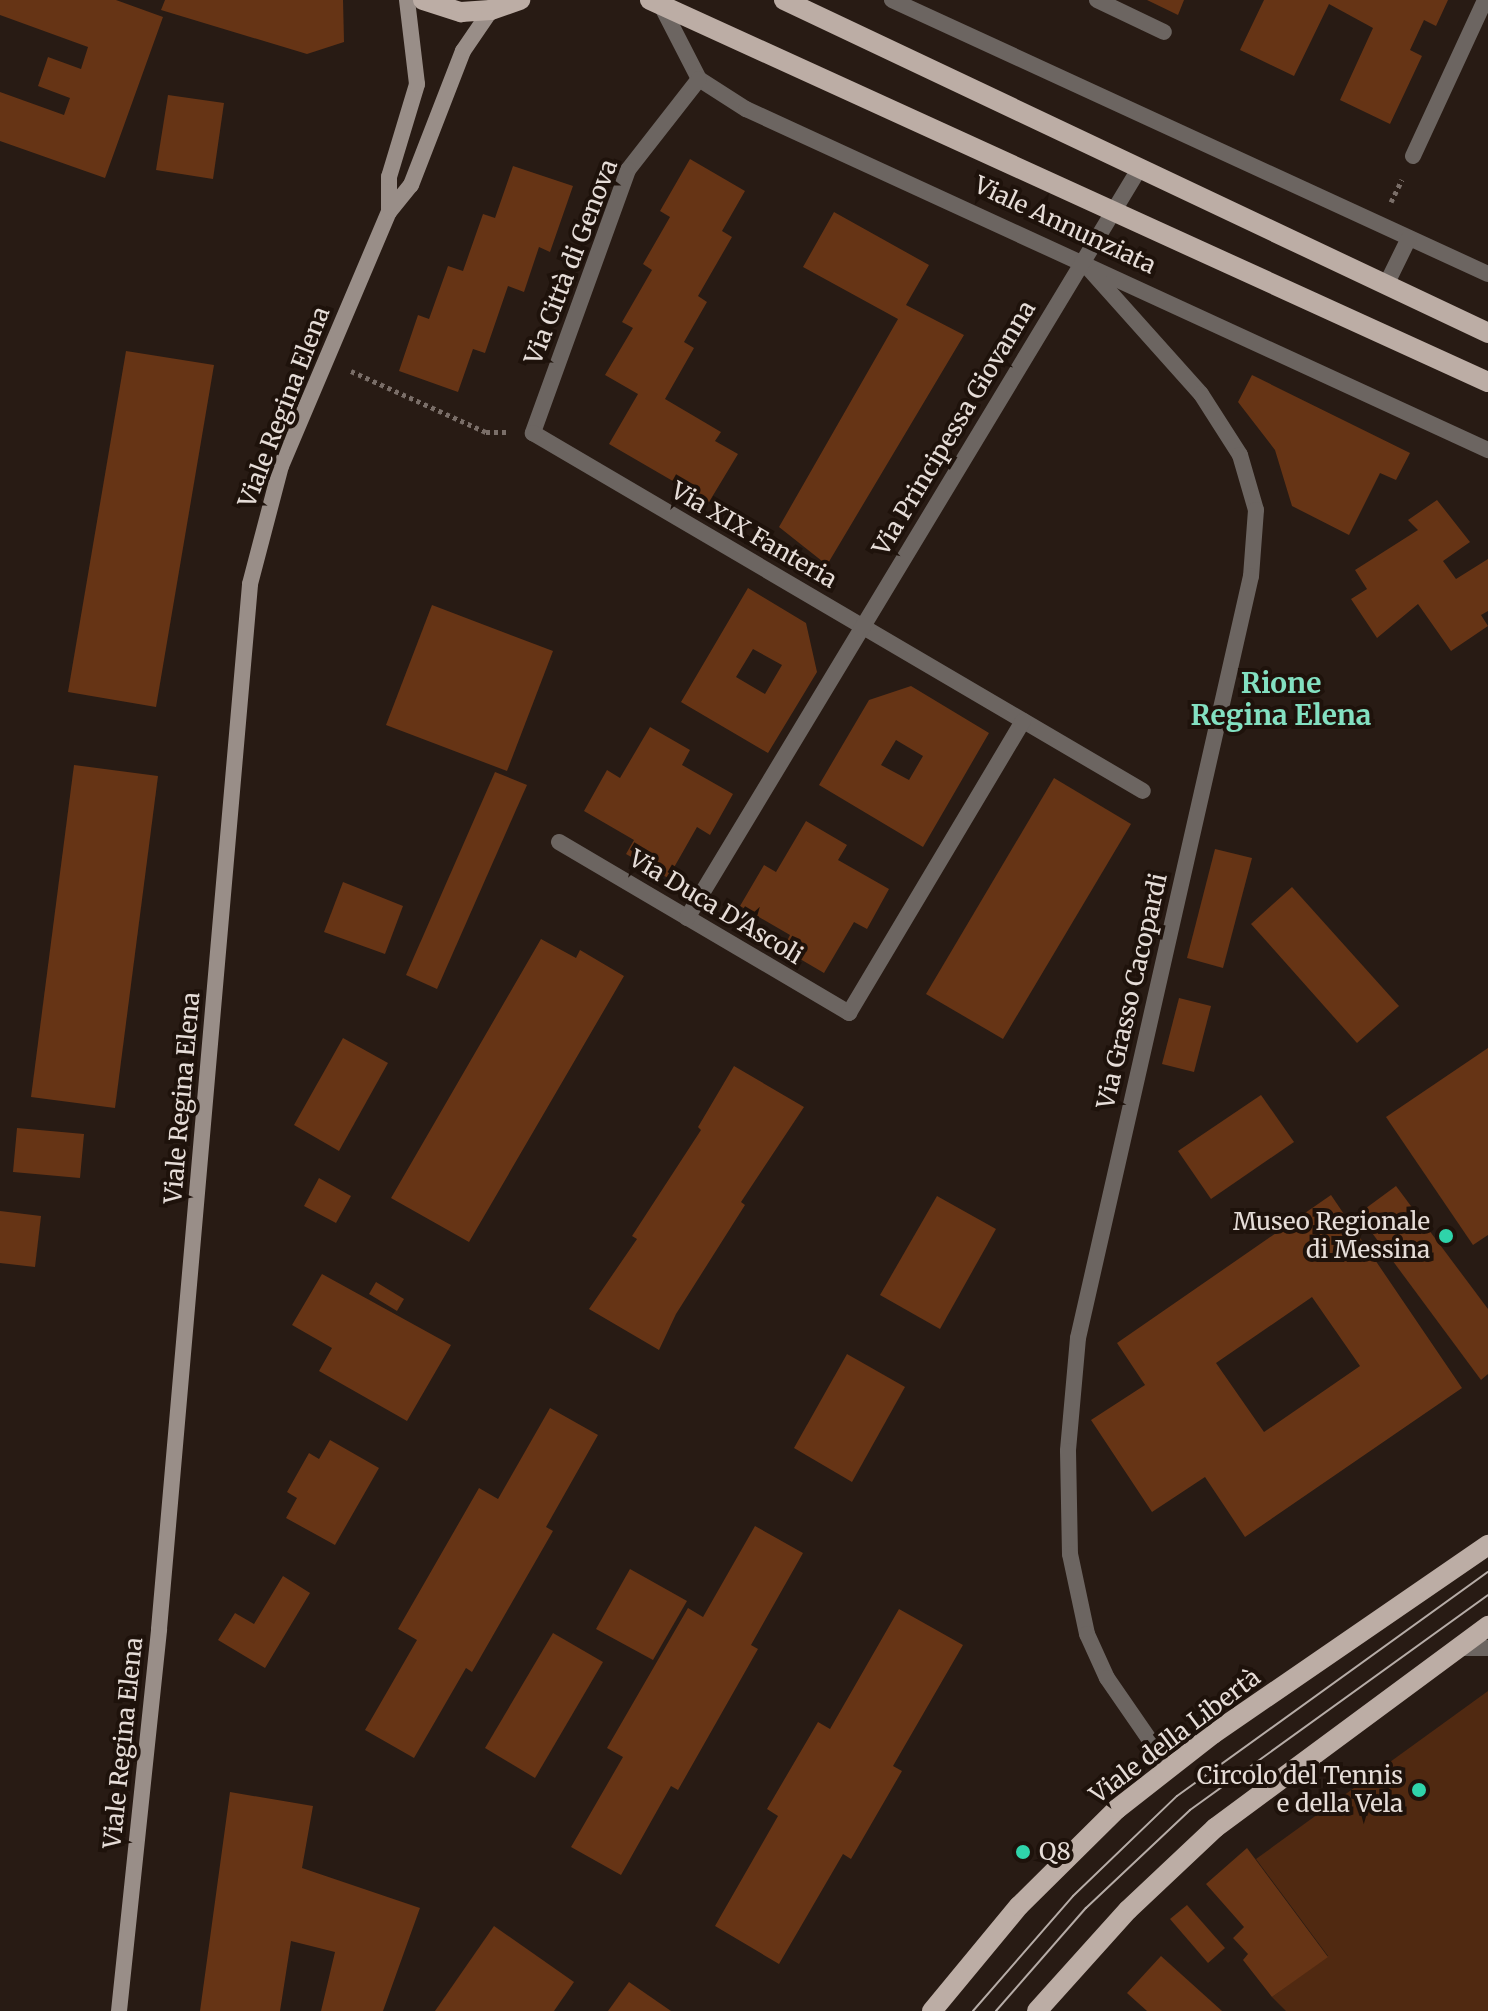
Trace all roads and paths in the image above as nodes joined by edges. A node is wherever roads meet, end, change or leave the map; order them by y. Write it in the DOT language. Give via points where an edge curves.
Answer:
graph roads {
  1 [pos="407,0"];
  2 [pos="423,0"];
  3 [pos="520,0"];
  4 [pos="784,0"];
  5 [pos="892,0"];
  6 [pos="1097,0"];
  7 [pos="1485,0"];
  8 [pos="655,2"];
  9 [pos="491,10"];
  10 [pos="1164,32"];
  11 [pos="699,79"];
  12 [pos="1413,156"];
  13 [pos="1139,169"];
  14 [pos="1115,210"];
  15 [pos="389,212"];
  16 [pos="1381,225"];
  17 [pos="1409,238"];
  18 [pos="1082,261"];
  19 [pos="1488,274"];
  20 [pos="1386,285"];
  21 [pos="1488,333"];
  22 [pos="326,360"];
  23 [pos="1488,382"];
  24 [pos="533,433"];
  25 [pos="1488,450"];
  26 [pos="863,627"];
  27 [pos="1023,721"];
  28 [pos="1143,791"];
  29 [pos="559,842"];
  30 [pos="687,918"];
  31 [pos="1488,1545"];
  32 [pos="1488,1626"];
  33 [pos="1455,1648"];
  34 [pos="1488,1648"];
  35 [pos="1169,1768"];
  36 [pos="119,2011"];
  37 [pos="932,2011"];
  38 [pos="1037,2011"];
  1 -- 15 [label="main road" via="417,84 389,177"];
  2 -- 9 [label="main road" via="461,12"];
  3 -- 9 [label="main road"];
  4 -- 13 [label="main road"];
  5 -- 16 [label="street"];
  6 -- 10 [label="street"];
  7 -- 12 [label="street"];
  8 -- 11 [label="street, Viale Annunziata"];
  8 -- 14 [label="main road, Viale Annunziata"];
  9 -- 15 [label="main road" via="463,51 411,185"];
  11 -- 18 [label="street, Viale Annunziata" via="746,109"];
  11 -- 24 [label="street, Via Città di Genova" via="628,170"];
  12 -- 16 [label="path"];
  13 -- 14 [label="street, Via Principessa Giovanna"];
  13 -- 20 [label="main road"];
  14 -- 18 [label="street, Via Principessa Giovanna"];
  14 -- 23 [label="main road, Viale Annunziata"];
  15 -- 22 [label="main road, Viale Regina Elena"];
  16 -- 17 [label="street"];
  17 -- 19 [label="street"];
  17 -- 20 [label="street"];
  18 -- 25 [label="street, Viale Annunziata"];
  18 -- 26 [label="street, Via Principessa Giovanna"];
  18 -- 35 [label="street, Via Grasso Cacopardi" via="1201,394 1240,455 1256,510 1251,576 1078,1338 1068,1451 1070,1554 1087,1634 1107,1678"];
  20 -- 21 [label="main road"];
  22 -- 24 [label="path" via="486,432"];
  22 -- 36 [label="main road, Viale Regina Elena" via="281,466 250,584 159,1629"];
  24 -- 26 [label="street, Via XIX Fanteria"];
  26 -- 27 [label="street, Via XIX Fanteria"];
  26 -- 30 [label="street, Via Principessa Giovanna"];
  27 -- 28 [label="street, Via XIX Fanteria"];
  27 -- 30 [label="street, Via Duca D'Ascoli" via="849,1013"];
  29 -- 30 [label="street, Via Duca D'Ascoli"];
  31 -- 35 [label="main road, Viale della Libertà"];
  32 -- 33 [label="main road"];
  33 -- 34 [label="street"];
  33 -- 38 [label="main road" via="1215,1828 1128,1910"];
  35 -- 37 [label="main road, Viale della Libertà" via="1117,1809 1019,1906"];
}
